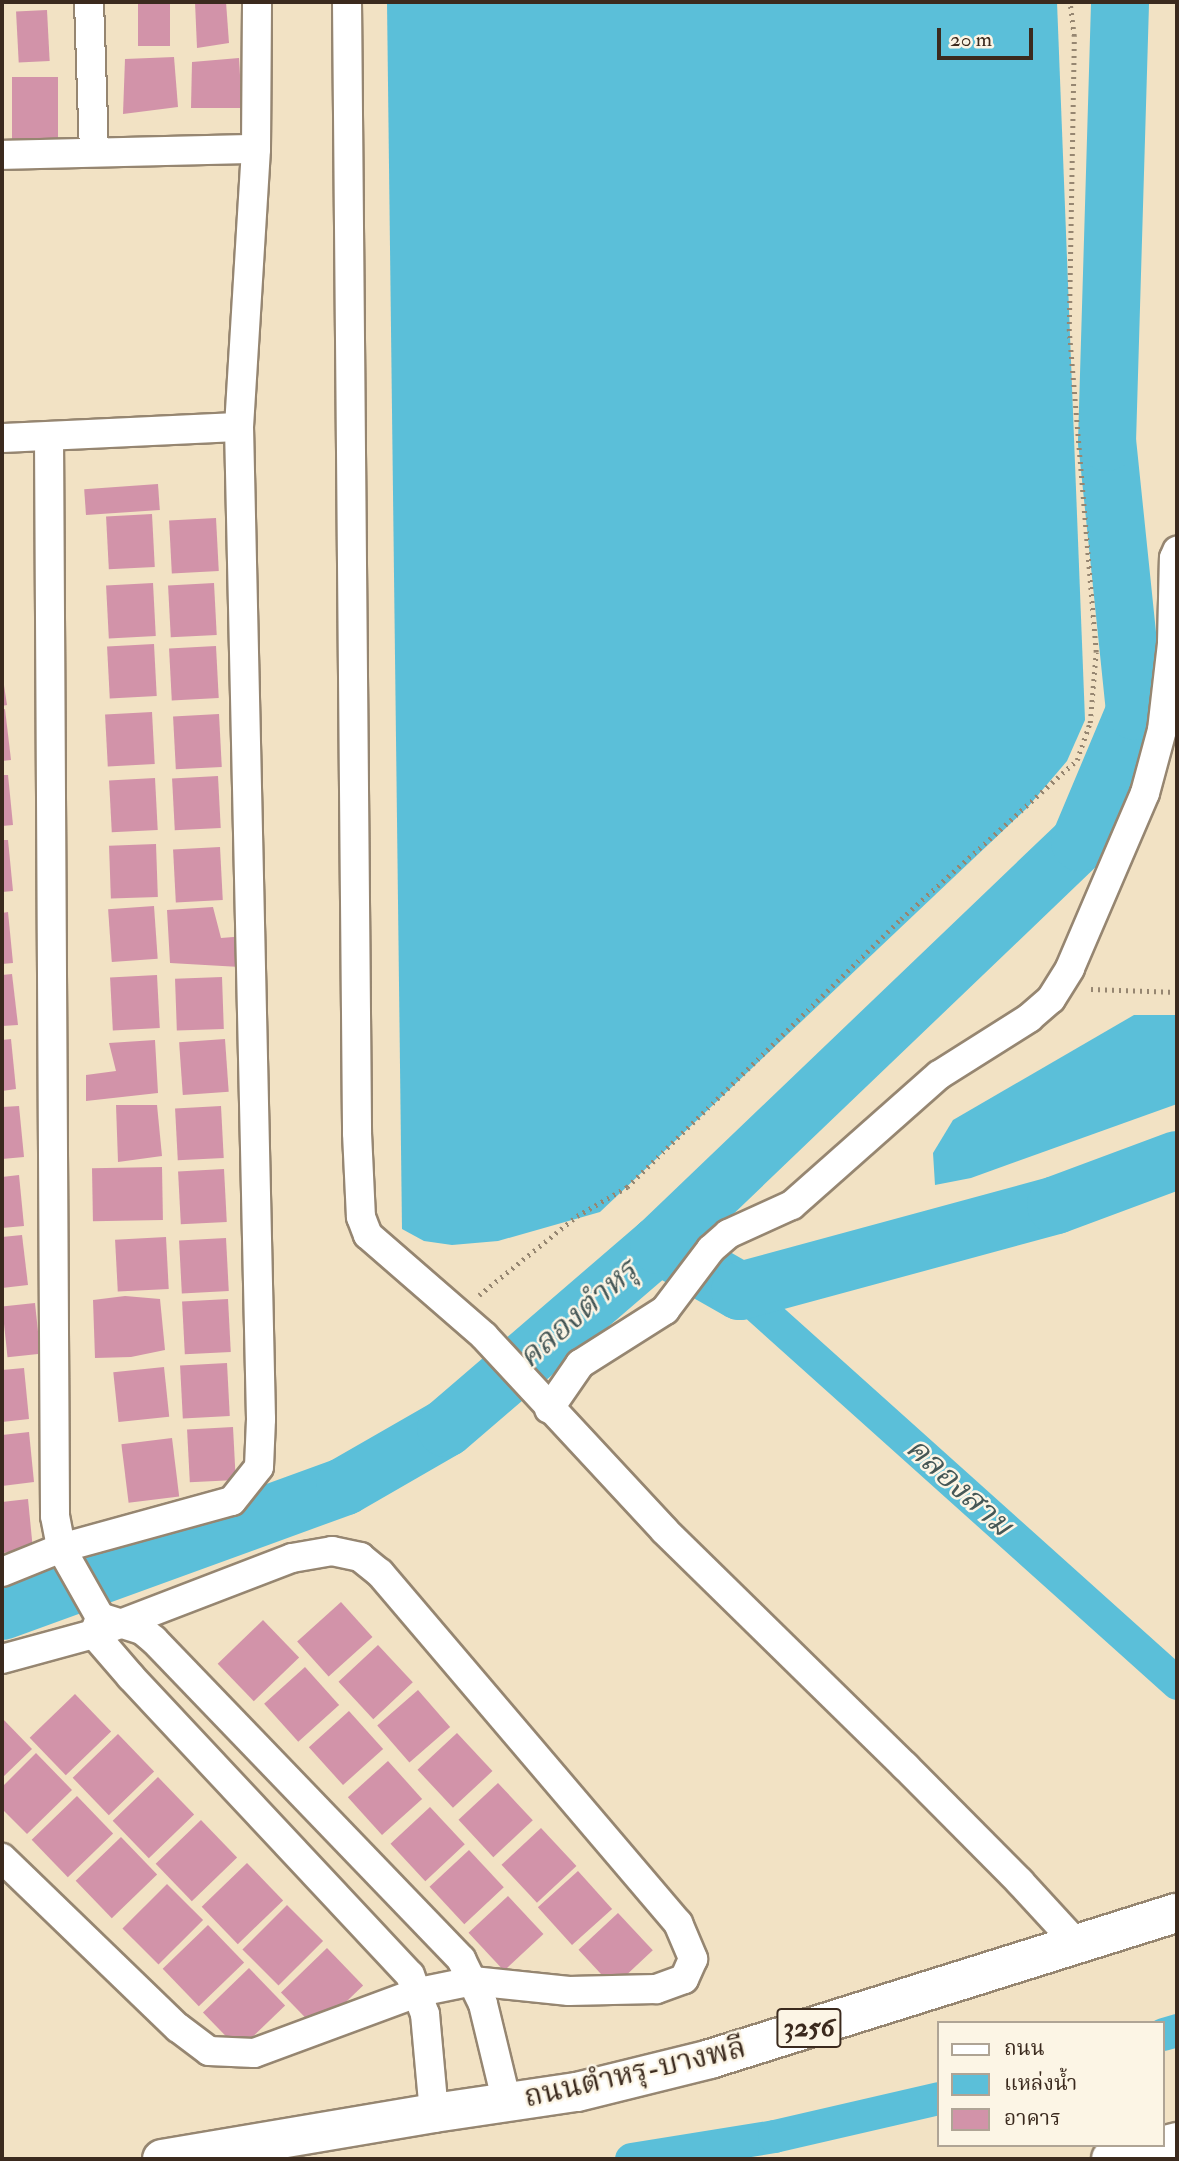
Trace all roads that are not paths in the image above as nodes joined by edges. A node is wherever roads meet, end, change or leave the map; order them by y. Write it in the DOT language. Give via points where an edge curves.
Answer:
graph roads {
  1 [pos="89,2"];
  2 [pos="257,2"];
  3 [pos="347,2"];
  4 [pos="256,149"];
  5 [pos="94,152"];
  6 [pos="2,155"];
  7 [pos="239,427"];
  8 [pos="2,438"];
  9 [pos="49,438"];
  10 [pos="1177,551"];
  11 [pos="549,1409"];
  12 [pos="67,1560"];
  13 [pos="2,1572"];
  14 [pos="102,1620"];
  15 [pos="2,1659"];
  16 [pos="2,1858"];
  17 [pos="1177,1913"];
  18 [pos="1077,1944"];
  19 [pos="473,1981"];
  20 [pos="419,1992"];
  21 [pos="507,2103"];
  22 [pos="434,2113"];
  23 [pos="1158,2147"];
  24 [pos="162,2159"];
  25 [pos="1111,2159"];
  1 -- 5 [label="street"];
  2 -- 4 [label="street"];
  3 -- 11 [label="street" via="356,1091 361,1217 368,1235 500,1354"];
  4 -- 5 [label="street"];
  4 -- 7 [label="street"];
  5 -- 6 [label="street"];
  7 -- 9 [label="street"];
  7 -- 12 [label="street" via="259,1467 232,1501"];
  8 -- 9 [label="street"];
  9 -- 12 [label="street" via="55,1516"];
  10 -- 11 [label="street" via="1162,730 1145,793 1058,988 1029,1018 939,1075 792,1205 728,1234 711,1249 665,1310 580,1364"];
  11 -- 18 [label="street" via="664,1531 905,1766"];
  12 -- 13 [label="street"];
  12 -- 14 [label="street"];
  14 -- 15 [label="street"];
  14 -- 19 [label="street" via="148,1635 461,1959"];
  14 -- 19 [label="street" via="292,1558 332,1551 360,1557 380,1573 678,1923 692,1959 684,1979 656,1989 569,1991"];
  14 -- 20 [label="street" via="131,1677 410,1975"];
  16 -- 20 [label="street" via="178,2028 209,2051 254,2053"];
  17 -- 18 [label="main road, ถนนตำหรุ-บางพลี / 3256"];
  18 -- 21 [label="main road, ถนนตำหรุ-บางพลี / 3256" via="710,2059 577,2092"];
  19 -- 20 [label="street"];
  19 -- 21 [label="street"];
  20 -- 22 [label="street"];
  21 -- 22 [label="main road, ถนนตำหรุ-บางพลี / 3256"];
  22 -- 24 [label="main road, ถนนตำหรุ-บางพลี / 3256"];
  23 -- 25 [label="main road"];
}
